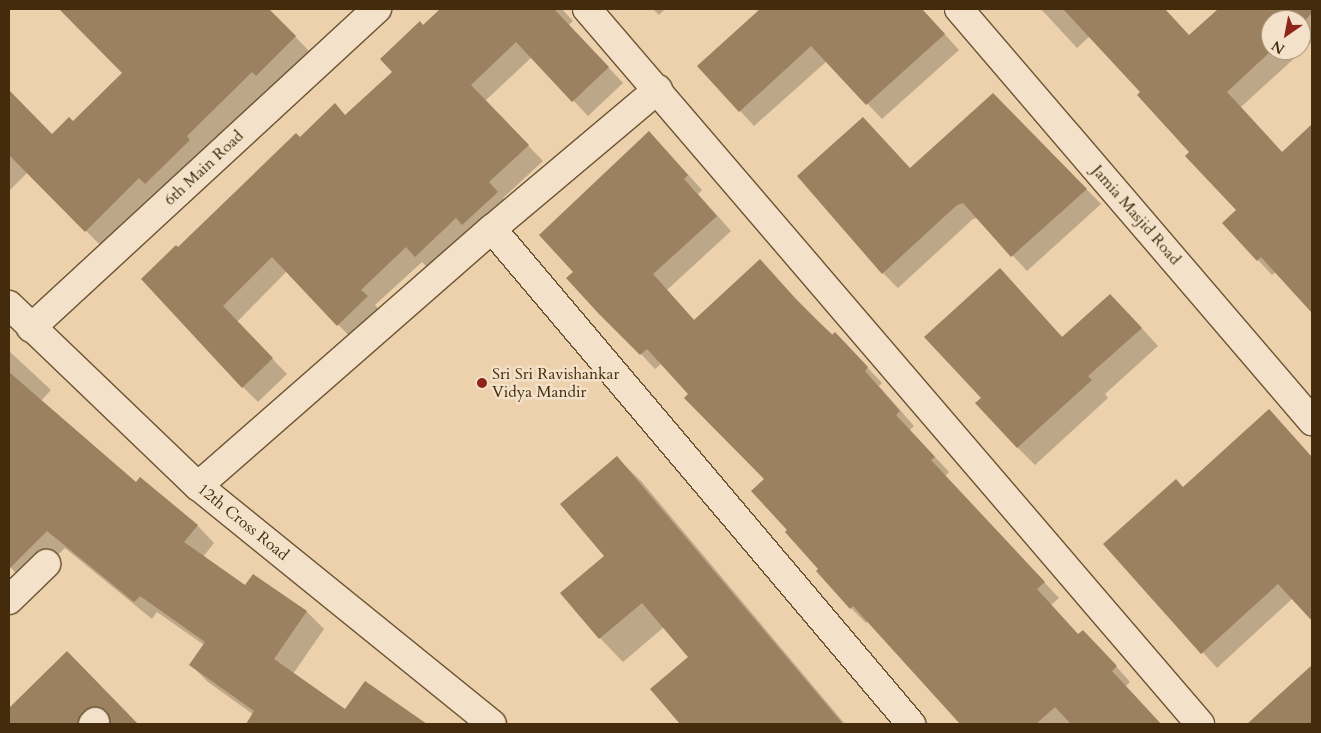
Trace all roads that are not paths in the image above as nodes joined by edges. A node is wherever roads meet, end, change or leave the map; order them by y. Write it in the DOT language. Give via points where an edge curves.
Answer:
graph roads {
  1 [pos="377,9"];
  2 [pos="587,9"];
  3 [pos="959,9"];
  4 [pos="658,89"];
  5 [pos="492,229"];
  6 [pos="9,305"];
  7 [pos="31,328"];
  8 [pos="1312,421"];
  9 [pos="198,486"];
  10 [pos="46,564"];
  11 [pos="9,600"];
  12 [pos="492,724"];
  13 [pos="911,724"];
  14 [pos="1200,724"];
  1 -- 7 [label="street, 6th Main Road"];
  2 -- 4 [label="street"];
  3 -- 8 [label="street, Jamia Masjid Road"];
  4 -- 5 [label="street"];
  4 -- 14 [label="street"];
  5 -- 9 [label="street"];
  5 -- 13 [label="street"];
  6 -- 7 [label="street, 12th Cross Road"];
  7 -- 9 [label="street, 12th Cross Road"];
  9 -- 12 [label="street, 12th Cross Road"];
  10 -- 11 [label="street"];
}
